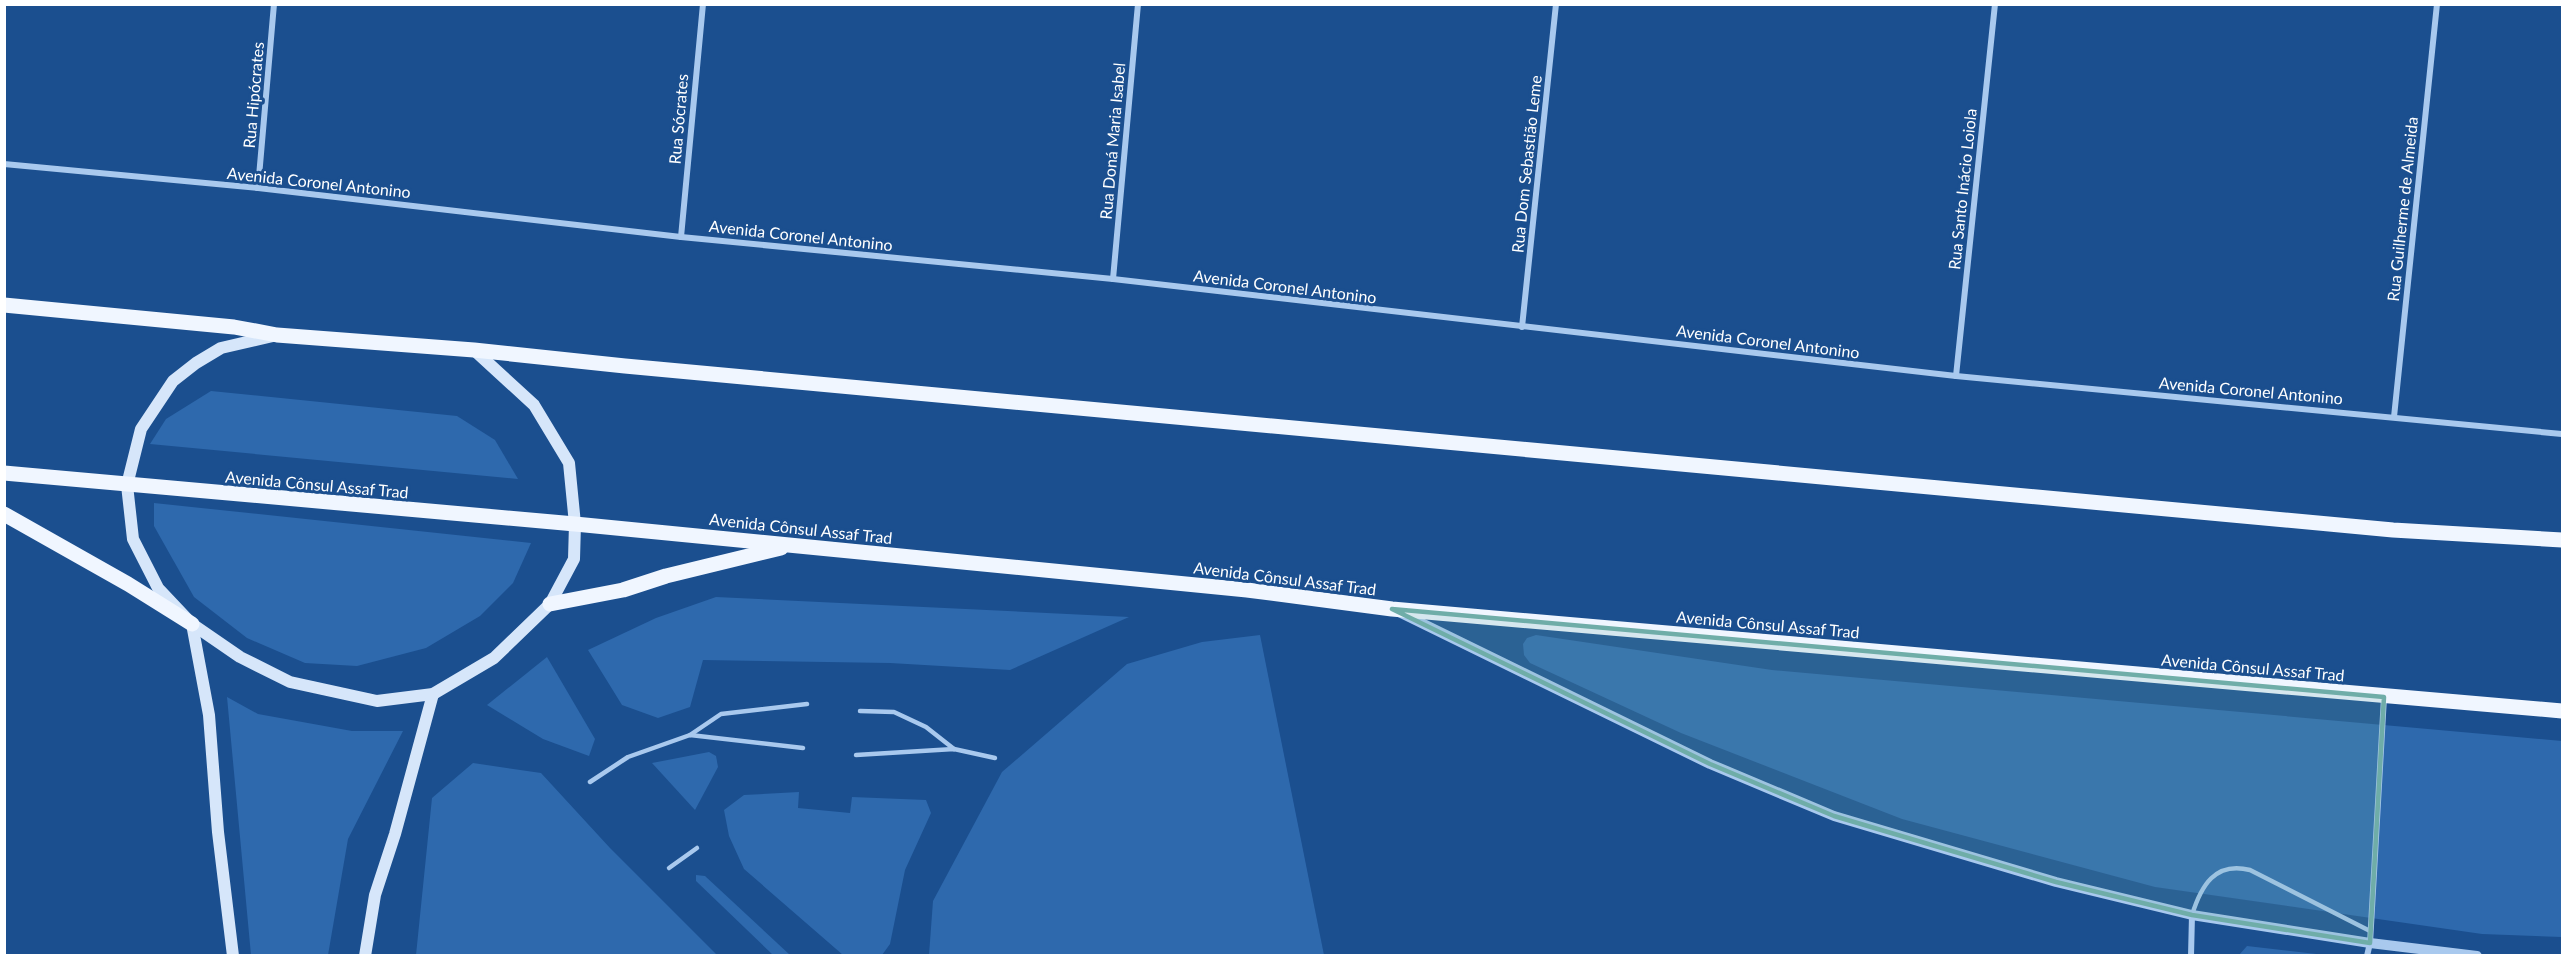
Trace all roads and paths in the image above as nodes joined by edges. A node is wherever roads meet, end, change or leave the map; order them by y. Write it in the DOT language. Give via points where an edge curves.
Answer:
graph roads {
  1 [pos="274,4"];
  2 [pos="703,4"];
  3 [pos="1138,4"];
  4 [pos="1556,4"];
  5 [pos="1995,4"];
  6 [pos="2437,4"];
  7 [pos="4,164"];
  8 [pos="258,188"];
  9 [pos="681,237"];
  10 [pos="1113,279"];
  11 [pos="4,305"];
  12 [pos="1522,327"];
  13 [pos="277,335"];
  14 [pos="474,350"];
  15 [pos="1956,376"];
  16 [pos="2394,417"];
  17 [pos="2562,434"];
  18 [pos="4,473"];
  19 [pos="127,485"];
  20 [pos="4,514"];
  21 [pos="575,524"];
  22 [pos="2562,540"];
  23 [pos="792,545"];
  24 [pos="550,604"];
  25 [pos="1392,609"];
  26 [pos="192,624"];
  27 [pos="433,694"];
  28 [pos="2384,697"];
  29 [pos="807,704"];
  30 [pos="860,711"];
  31 [pos="2562,711"];
  32 [pos="690,735"];
  33 [pos="803,748"];
  34 [pos="954,749"];
  35 [pos="856,755"];
  36 [pos="995,758"];
  37 [pos="590,782"];
  38 [pos="697,848"];
  39 [pos="669,868"];
  40 [pos="2192,915"];
  41 [pos="2370,931"];
  42 [pos="2370,943"];
  43 [pos="233,956"];
  44 [pos="365,956"];
  45 [pos="2191,956"];
  46 [pos="2367,956"];
  47 [pos="2476,956"];
  1 -- 8 [label="street, Rua Hipócrates"];
  2 -- 9 [label="street, Rua Sócrates"];
  3 -- 10 [label="street, Rua Doná Maria Isabel"];
  4 -- 12 [label="street, Rua Dom Sebastião Leme"];
  5 -- 15 [label="street, Rua Santo Inácio Loiola"];
  6 -- 16 [label="street, Rua Guilherme de Almeida"];
  7 -- 8 [label="street, Avenida Coronel Antonino"];
  8 -- 9 [label="street, Avenida Coronel Antonino"];
  9 -- 10 [label="street, Avenida Coronel Antonino"];
  10 -- 12 [label="street, Avenida Coronel Antonino"];
  11 -- 13 [label="main road" via="234,327"];
  12 -- 15 [label="street, Avenida Coronel Antonino"];
  13 -- 14 [label="main road"];
  13 -- 19 [label="main road" via="221,348 173,381 141,429"];
  14 -- 21 [label="main road" via="534,405 569,463"];
  14 -- 22 [label="main road" via="2393,531"];
  15 -- 16 [label="street, Avenida Coronel Antonino"];
  16 -- 17 [label="street, Avenida Coronel Antonino"];
  18 -- 19 [label="main road, Avenida Cônsul Assaf Trad"];
  19 -- 21 [label="main road, Avenida Cônsul Assaf Trad"];
  19 -- 26 [label="main road" via="134,539 158,588"];
  20 -- 26 [label="main road"];
  21 -- 23 [label="main road, Avenida Cônsul Assaf Trad"];
  21 -- 24 [label="main road" via="574,559"];
  23 -- 24 [label="main road" via="623,590"];
  23 -- 25 [label="main road, Avenida Cônsul Assaf Trad" via="1247,590"];
  24 -- 27 [label="main road" via="494,657"];
  25 -- 28 [label="main road, Avenida Cônsul Assaf Trad"];
  25 -- 40 [label="street" via="1710,764 1834,816 2056,882"];
  26 -- 27 [label="main road" via="240,657 290,682 377,701"];
  26 -- 43 [label="main road" via="209,715"];
  27 -- 44 [label="main road" via="375,895"];
  28 -- 31 [label="main road, Avenida Cônsul Assaf Trad"];
  28 -- 41 [label="street"];
  29 -- 32 [label="lane" via="721,714"];
  30 -- 34 [label="lane" via="894,712 926,727"];
  32 -- 33 [label="lane"];
  32 -- 37 [label="lane" via="628,757"];
  34 -- 35 [label="lane"];
  34 -- 36 [label="lane"];
  38 -- 39 [label="lane"];
  40 -- 41 [label="lane" via="2203,886 2236,866"];
  40 -- 42 [label="street"];
  40 -- 45 [label="street"];
  41 -- 42 [label="street"];
  42 -- 46 [label="street"];
  42 -- 47 [label="street"];
}
